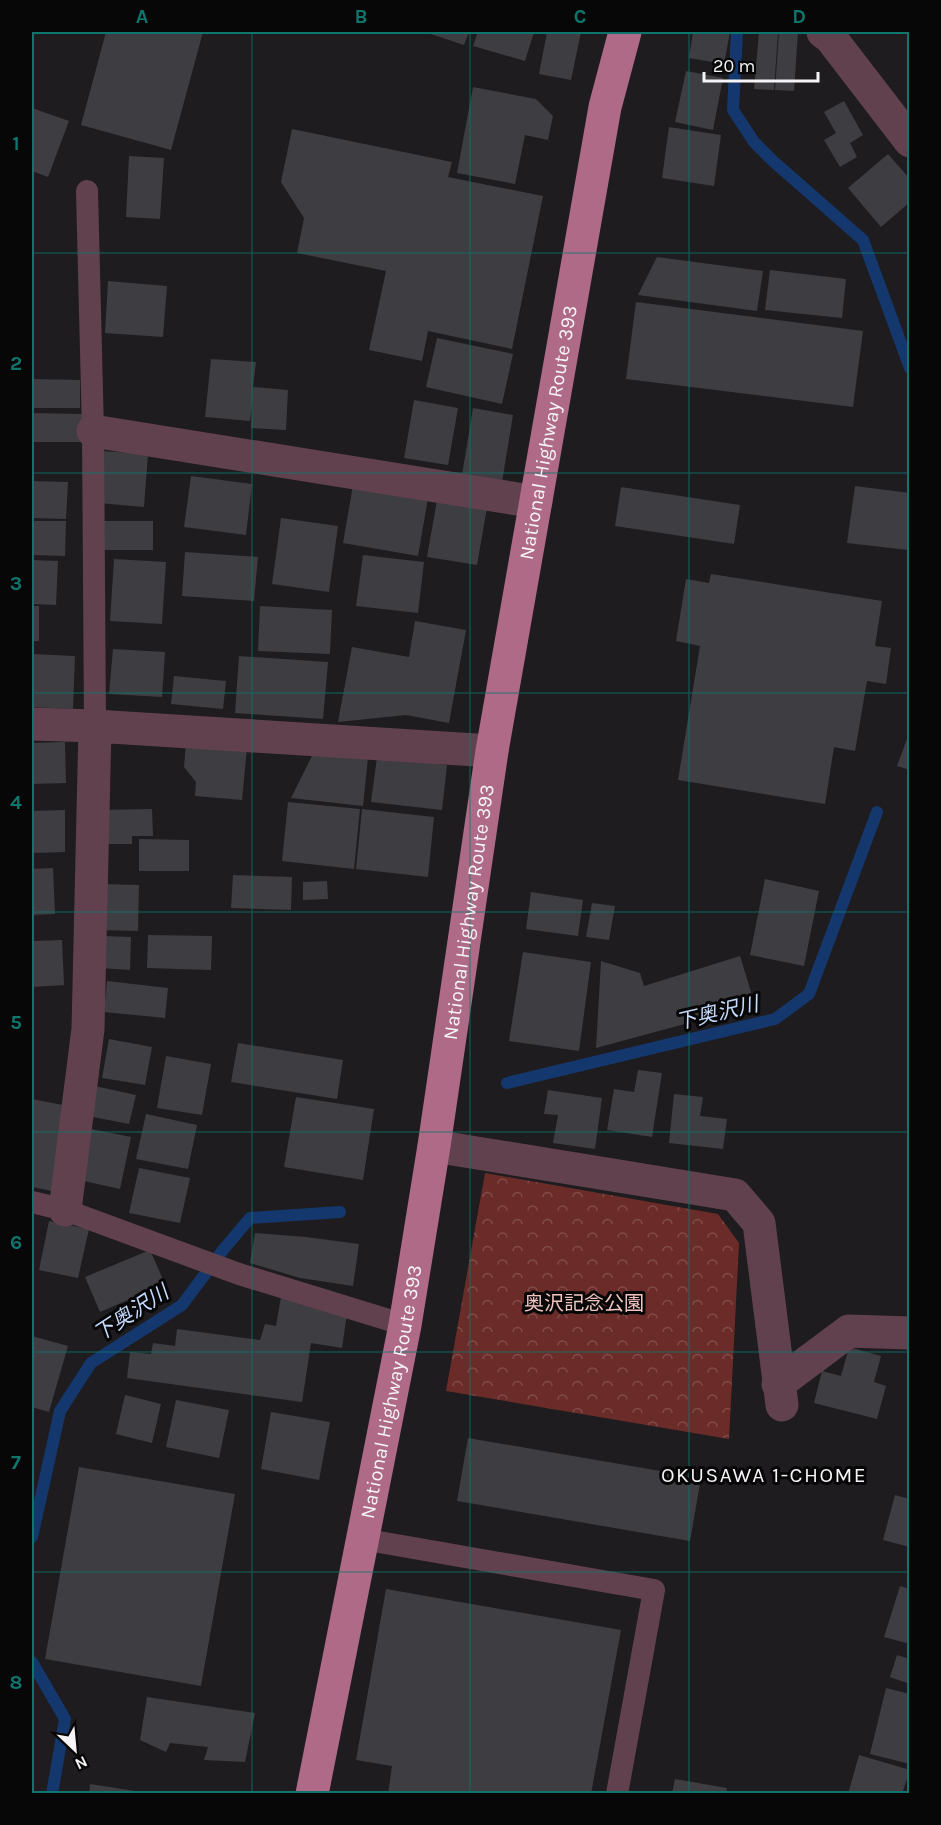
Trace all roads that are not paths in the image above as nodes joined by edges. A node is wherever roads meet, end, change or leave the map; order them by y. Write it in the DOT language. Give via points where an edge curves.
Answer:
graph roads {
  1 [pos="625,32"];
  2 [pos="823,32"];
  3 [pos="909,141"];
  4 [pos="87,191"];
  5 [pos="93,431"];
  6 [pos="536,502"];
  7 [pos="32,724"];
  8 [pos="95,726"];
  9 [pos="492,751"];
  10 [pos="434,1146"];
  11 [pos="32,1202"];
  12 [pos="65,1210"];
  13 [pos="405,1325"];
  14 [pos="909,1333"];
  15 [pos="362,1539"];
  16 [pos="312,1794"];
  17 [pos="616,1794"];
  1 -- 6 [label="highway, National Highway Route 393" via="605,107"];
  2 -- 3 [label="street"];
  4 -- 5 [label="lane"];
  5 -- 6 [label="street"];
  5 -- 8 [label="lane"];
  6 -- 9 [label="highway, National Highway Route 393"];
  7 -- 8 [label="street"];
  8 -- 9 [label="street"];
  8 -- 12 [label="street" via="88,1029"];
  9 -- 10 [label="highway, National Highway Route 393"];
  10 -- 13 [label="highway, National Highway Route 393"];
  10 -- 14 [label="street" via="735,1195 759,1223 780,1394 849,1331"];
  11 -- 12 [label="lane"];
  12 -- 13 [label="lane" via="239,1274"];
  13 -- 15 [label="highway, National Highway Route 393"];
  15 -- 16 [label="highway, National Highway Route 393"];
  15 -- 17 [label="lane" via="654,1590"];
}
